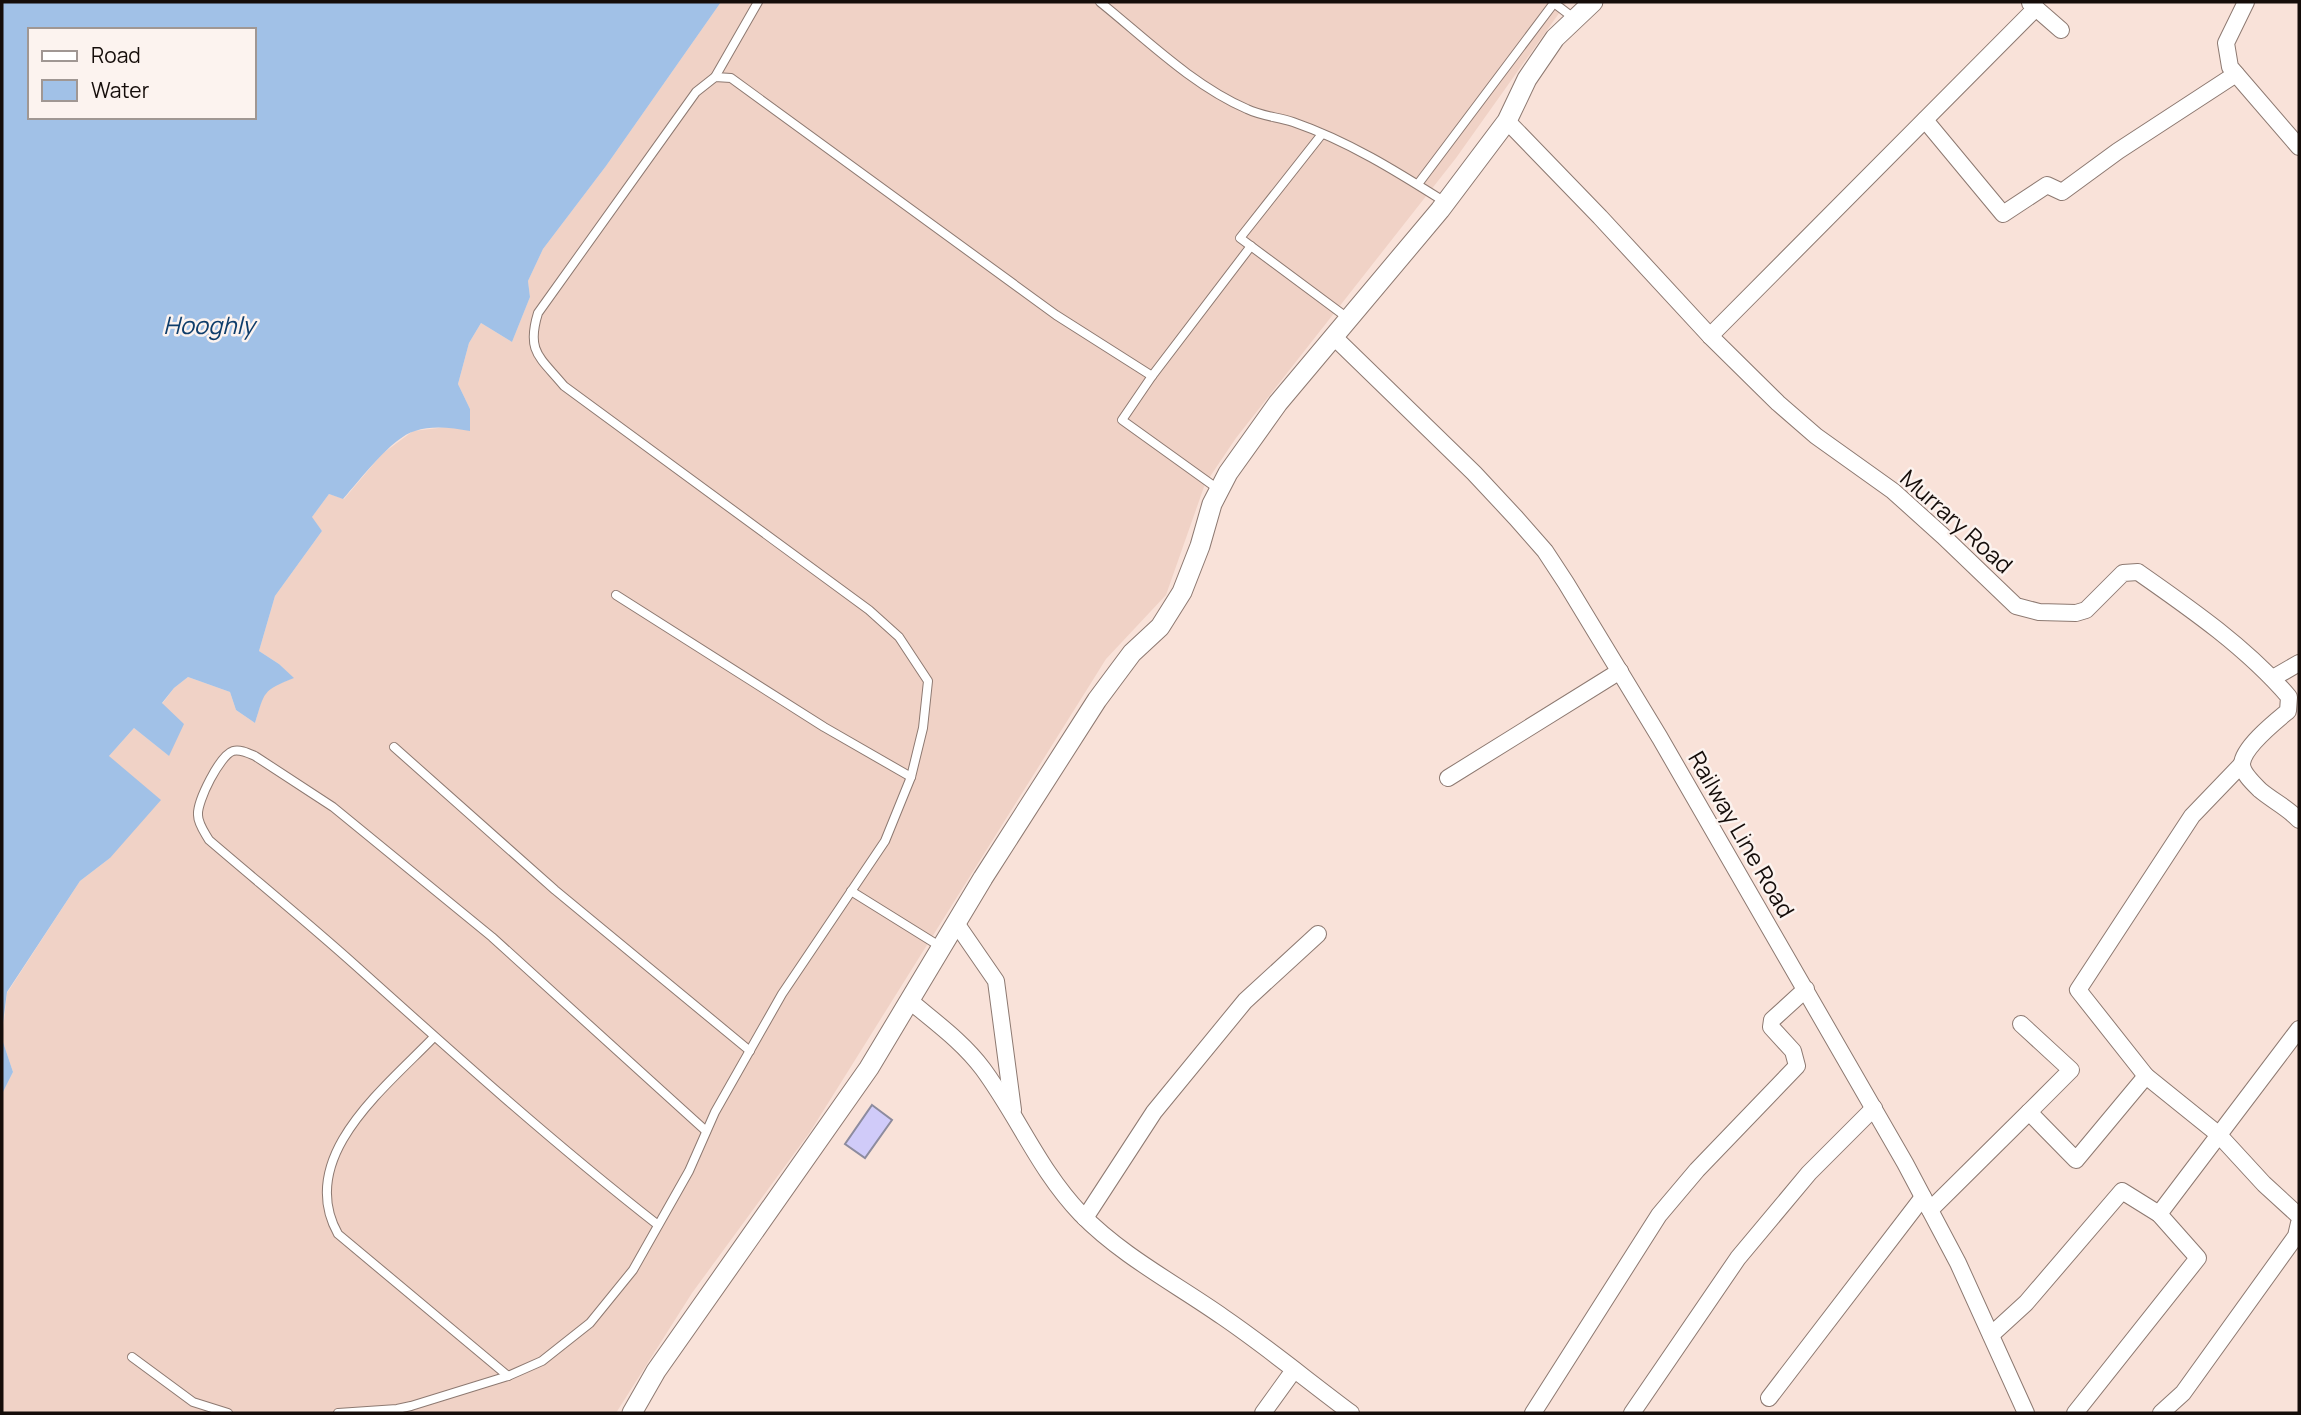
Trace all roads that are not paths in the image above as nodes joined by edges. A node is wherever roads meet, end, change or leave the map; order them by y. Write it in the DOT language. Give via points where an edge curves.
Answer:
graph roads {
  1 [pos="758,2"];
  2 [pos="1100,2"];
  3 [pos="1593,2"];
  4 [pos="2246,2"];
  5 [pos="1554,3"];
  6 [pos="2032,5"];
  7 [pos="1575,19"];
  8 [pos="2061,30"];
  9 [pos="2236,74"];
  10 [pos="715,77"];
  11 [pos="1925,120"];
  12 [pos="1507,121"];
  13 [pos="1322,134"];
  14 [pos="2299,147"];
  15 [pos="1418,184"];
  16 [pos="1446,202"];
  17 [pos="1251,246"];
  18 [pos="1349,319"];
  19 [pos="1710,336"];
  20 [pos="1335,337"];
  21 [pos="1152,376"];
  22 [pos="1219,490"];
  23 [pos="616,595"];
  24 [pos="2299,663"];
  25 [pos="1620,671"];
  26 [pos="2273,678"];
  27 [pos="394,747"];
  28 [pos="2242,764"];
  29 [pos="911,777"];
  30 [pos="1448,778"];
  31 [pos="2299,820"];
  32 [pos="851,891"];
  33 [pos="956,923"];
  34 [pos="1318,934"];
  35 [pos="942,947"];
  36 [pos="1806,989"];
  37 [pos="909,1001"];
  38 [pos="2021,1024"];
  39 [pos="2299,1029"];
  40 [pos="434,1037"];
  41 [pos="750,1051"];
  42 [pos="2146,1076"];
  43 [pos="1874,1108"];
  44 [pos="2029,1112"];
  45 [pos="1015,1122"];
  46 [pos="706,1131"];
  47 [pos="2218,1134"];
  48 [pos="1927,1203"];
  49 [pos="2159,1214"];
  50 [pos="2299,1216"];
  51 [pos="1084,1218"];
  52 [pos="2299,1223"];
  53 [pos="658,1225"];
  54 [pos="1991,1335"];
  55 [pos="132,1357"];
  56 [pos="1294,1370"];
  57 [pos="508,1376"];
  58 [pos="1769,1398"];
  59 [pos="412,1410"];
  60 [pos="228,1413"];
  61 [pos="338,1413"];
  62 [pos="632,1413"];
  63 [pos="1263,1413"];
  64 [pos="1351,1413"];
  65 [pos="1534,1413"];
  66 [pos="1632,1413"];
  67 [pos="2026,1413"];
  68 [pos="2074,1413"];
  69 [pos="2161,1413"];
  1 -- 10 [label="lane"];
  2 -- 13 [label="lane" via="1206,86 1248,110"];
  3 -- 7 [label="street"];
  4 -- 9 [label="street" via="2226,43 2230,67"];
  5 -- 7 [label="lane"];
  5 -- 15 [label="lane"];
  6 -- 8 [label="street"];
  6 -- 11 [label="street"];
  7 -- 12 [label="street" via="1555,38 1527,79"];
  9 -- 11 [label="street" via="2062,192 2047,185 2003,214"];
  9 -- 14 [label="street"];
  10 -- 21 [label="lane" via="731,78 1056,314"];
  10 -- 29 [label="lane" via="696,92 538,313 533,346 564,386 869,610 900,638 928,681"];
  11 -- 19 [label="street"];
  12 -- 16 [label="street"];
  12 -- 19 [label="street, Murrary Road"];
  13 -- 15 [label="lane"];
  13 -- 17 [label="lane" via="1240,238"];
  15 -- 16 [label="lane"];
  16 -- 18 [label="street"];
  17 -- 18 [label="lane"];
  17 -- 21 [label="lane"];
  18 -- 20 [label="street"];
  19 -- 26 [label="street, Murrary Road" via="1807,428 1893,491 2016,607 2076,613 2085,610 2123,573 2138,572 2190,608"];
  20 -- 22 [label="street" via="1278,403"];
  20 -- 25 [label="street, Railway Line Road" via="1474,473 1545,551"];
  21 -- 22 [label="lane" via="1122,420"];
  22 -- 33 [label="street" via="1182,592 1160,627 1132,653 1097,700"];
  23 -- 29 [label="lane"];
  24 -- 26 [label="street"];
  25 -- 30 [label="street"];
  25 -- 36 [label="street, Railway Line Road"];
  26 -- 28 [label="street, Murrary Road" via="2289,697 2288,711 2262,734"];
  27 -- 41 [label="lane" via="555,890"];
  28 -- 31 [label="street" via="2260,790"];
  28 -- 42 [label="street, Murrary Road" via="2192,816 2078,990"];
  29 -- 32 [label="lane" via="885,841"];
  32 -- 35 [label="lane"];
  32 -- 41 [label="lane"];
  33 -- 35 [label="street"];
  33 -- 45 [label="street" via="996,981"];
  34 -- 51 [label="street" via="1245,1002 1154,1112"];
  35 -- 37 [label="street"];
  36 -- 43 [label="street, Railway Line Road"];
  36 -- 65 [label="street" via="1772,1020 1771,1027 1793,1051 1797,1066 1659,1215"];
  37 -- 45 [label="street" via="972,1055"];
  37 -- 62 [label="street" via="869,1068"];
  38 -- 44 [label="street" via="2071,1070"];
  39 -- 47 [label="street"];
  40 -- 46 [label="lane" via="209,840 197,816 199,808 204,792 233,751 255,756 333,807 492,937"];
  40 -- 53 [label="lane"];
  40 -- 57 [label="lane" via="351,1125 327,1176 328,1217 338,1234"];
  41 -- 46 [label="lane"];
  42 -- 44 [label="street" via="2076,1160"];
  42 -- 47 [label="street"];
  43 -- 48 [label="street, Railway Line Road"];
  43 -- 66 [label="street" via="1809,1173 1738,1258"];
  44 -- 48 [label="street"];
  45 -- 51 [label="street" via="1045,1172"];
  46 -- 53 [label="lane"];
  47 -- 49 [label="street"];
  47 -- 50 [label="street"];
  48 -- 54 [label="street, Railway Line Road"];
  48 -- 58 [label="street"];
  49 -- 54 [label="street" via="2122,1191 2026,1303"];
  49 -- 68 [label="street" via="2198,1258"];
  51 -- 56 [label="street"];
  52 -- 69 [label="street" via="2296,1236 2183,1393"];
  53 -- 57 [label="lane" via="633,1270 590,1323 542,1361"];
  54 -- 67 [label="street, Railway Line Road"];
  55 -- 60 [label="lane" via="193,1402"];
  56 -- 63 [label="street"];
  56 -- 64 [label="street"];
  57 -- 59 [label="lane"];
  59 -- 61 [label="lane"];
}
